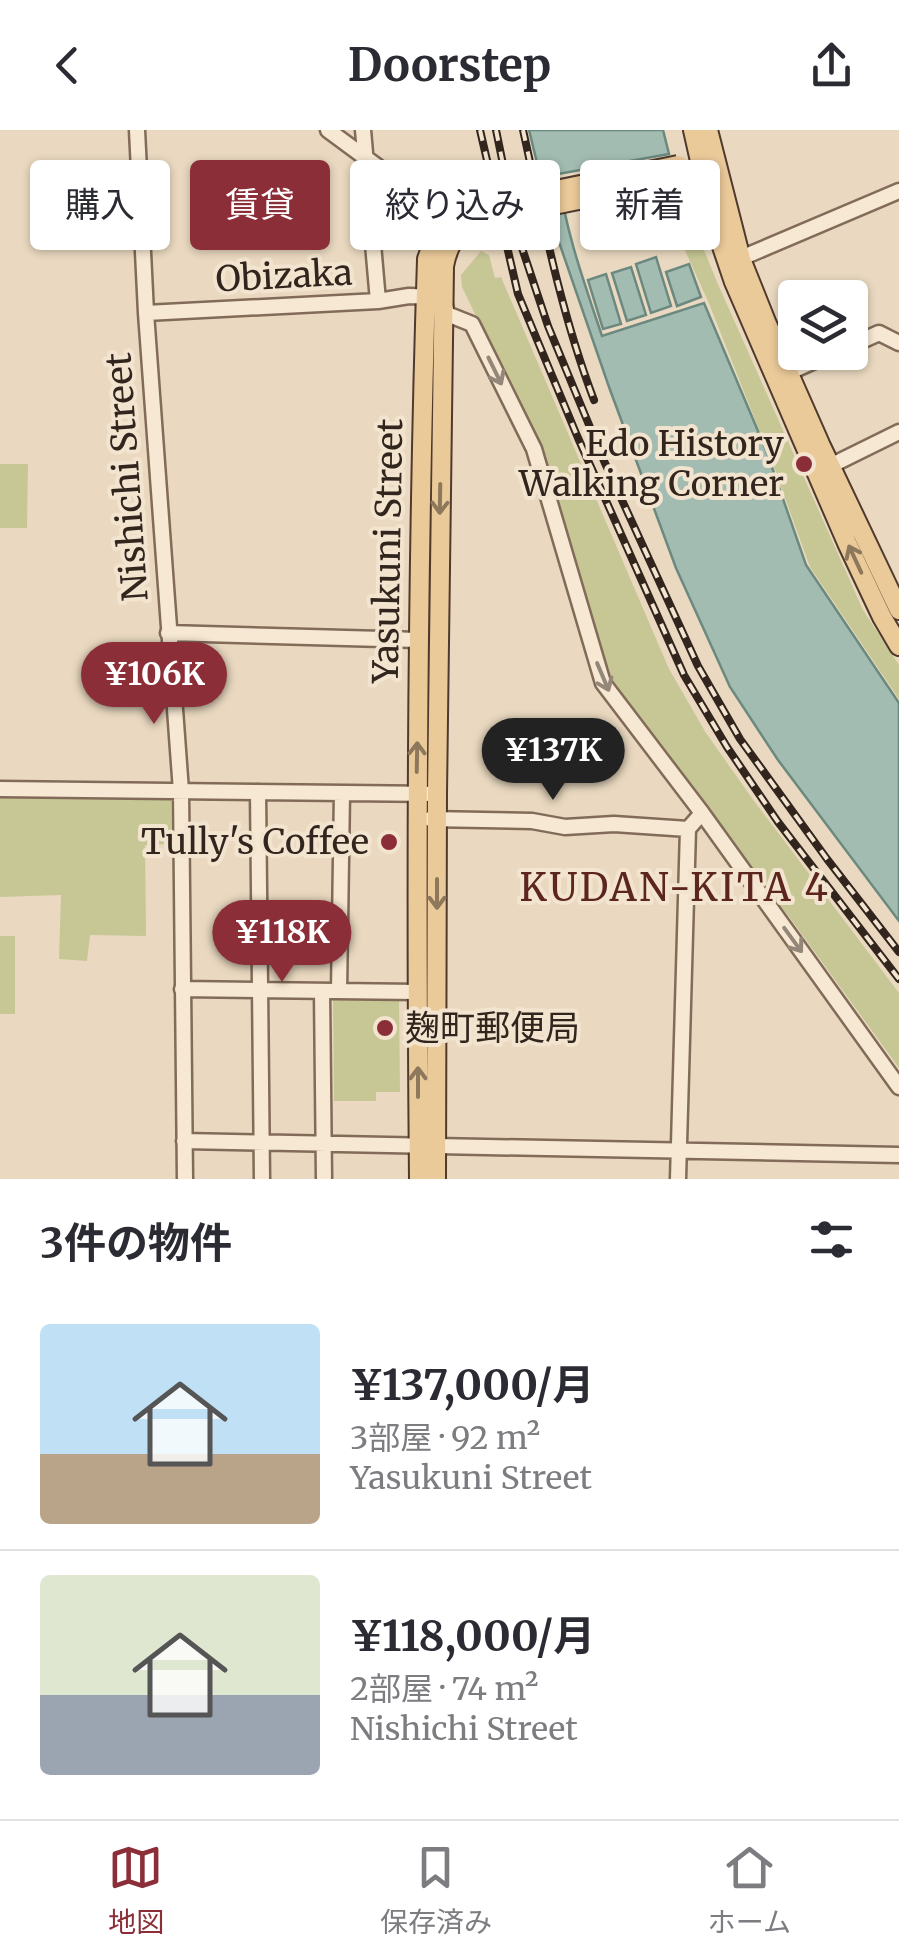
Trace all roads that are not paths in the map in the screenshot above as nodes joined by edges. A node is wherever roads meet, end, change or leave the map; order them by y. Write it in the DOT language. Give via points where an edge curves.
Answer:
graph roads {
  1 [pos="137,130"];
  2 [pos="328,130"];
  3 [pos="363,130"];
  4 [pos="692,130"];
  5 [pos="708,130"];
  6 [pos="364,155"];
  7 [pos="372,160"];
  8 [pos="703,160"];
  9 [pos="706,160"];
  10 [pos="899,191"];
  11 [pos="720,215"];
  12 [pos="431,250"];
  13 [pos="734,261"];
  14 [pos="435,297"];
  15 [pos="378,302"];
  16 [pos="146,313"];
  17 [pos="868,337"];
  18 [pos="899,343"];
  19 [pos="796,370"];
  20 [pos="788,374"];
  21 [pos="899,432"];
  22 [pos="830,466"];
  23 [pos="897,602"];
  24 [pos="168,634"];
  25 [pos="418,640"];
  26 [pos="899,646"];
  27 [pos="0,788"];
  28 [pos="181,791"];
  29 [pos="258,792"];
  30 [pos="342,793"];
  31 [pos="417,794"];
  32 [pos="437,794"];
  33 [pos="702,814"];
  34 [pos="417,818"];
  35 [pos="437,819"];
  36 [pos="688,829"];
  37 [pos="182,989"];
  38 [pos="260,991"];
  39 [pos="322,991"];
  40 [pos="339,991"];
  41 [pos="417,992"];
  42 [pos="899,1087"];
  43 [pos="184,1140"];
  44 [pos="262,1143"];
  45 [pos="324,1143"];
  46 [pos="427,1147"];
  47 [pos="678,1150"];
  48 [pos="899,1155"];
  49 [pos="185,1179"];
  50 [pos="262,1179"];
  51 [pos="324,1179"];
  52 [pos="418,1179"];
  53 [pos="436,1179"];
  54 [pos="678,1179"];
  1 -- 16 [label="street, Nishichi Street"];
  2 -- 6 [label="street"];
  3 -- 6 [label="street"];
  4 -- 8 [label="main road"];
  5 -- 9 [label="main road"];
  6 -- 7 [label="street"];
  6 -- 15 [label="street"];
  10 -- 13 [label="street"];
  11 -- 13 [label="main road"];
  12 -- 14 [label="main road, Yasukuni Street"];
  13 -- 20 [label="main road"];
  26 -- 13 [label="main road, one-way" via="847,543"];
  14 -- 15 [label="street, Obizaka"];
  14 -- 25 [label="main road, Yasukuni Street"];
  14 -- 32 [label="main road, Yasukuni Street, one-way"];
  14 -- 33 [label="street, one-way" via="447,314 472,324 534,450 603,683"];
  15 -- 16 [label="street, Obizaka"];
  16 -- 24 [label="street, Nishichi Street"];
  17 -- 18 [label="street" via="879,332"];
  19 -- 20 [label="street"];
  20 -- 22 [label="main road"];
  21 -- 22 [label="street"];
  22 -- 23 [label="main road"];
  24 -- 25 [label="street"];
  24 -- 28 [label="street, Nishichi Street"];
  31 -- 25 [label="main road, Yasukuni Street, one-way"];
  27 -- 28 [label="street"];
  28 -- 29 [label="street"];
  28 -- 37 [label="street, Nishichi Street"];
  29 -- 30 [label="street"];
  29 -- 38 [label="street"];
  30 -- 31 [label="street"];
  30 -- 40 [label="street"];
  31 -- 32 [label="street"];
  31 -- 34 [label="main road, Yasukuni Street"];
  32 -- 35 [label="main road, Yasukuni Street"];
  33 -- 36 [label="street"];
  33 -- 42 [label="street, one-way"];
  34 -- 35 [label="street"];
  34 -- 41 [label="main road, Yasukuni Street"];
  35 -- 36 [label="street"];
  35 -- 46 [label="main road, Yasukuni Street, one-way"];
  36 -- 47 [label="street"];
  37 -- 38 [label="street"];
  37 -- 43 [label="street, Nishichi Street"];
  38 -- 39 [label="street"];
  38 -- 44 [label="street"];
  39 -- 40 [label="street"];
  39 -- 45 [label="street"];
  40 -- 41 [label="street"];
  46 -- 41 [label="main road, Yasukuni Street, one-way"];
  43 -- 44 [label="street"];
  43 -- 49 [label="street, Nishichi Street"];
  44 -- 45 [label="street"];
  44 -- 50 [label="street"];
  45 -- 46 [label="street"];
  45 -- 51 [label="street"];
  46 -- 47 [label="street"];
  46 -- 52 [label="main road, Yasukuni Street"];
  46 -- 53 [label="main road, Yasukuni Street"];
  47 -- 48 [label="street"];
  47 -- 54 [label="street"];
}
